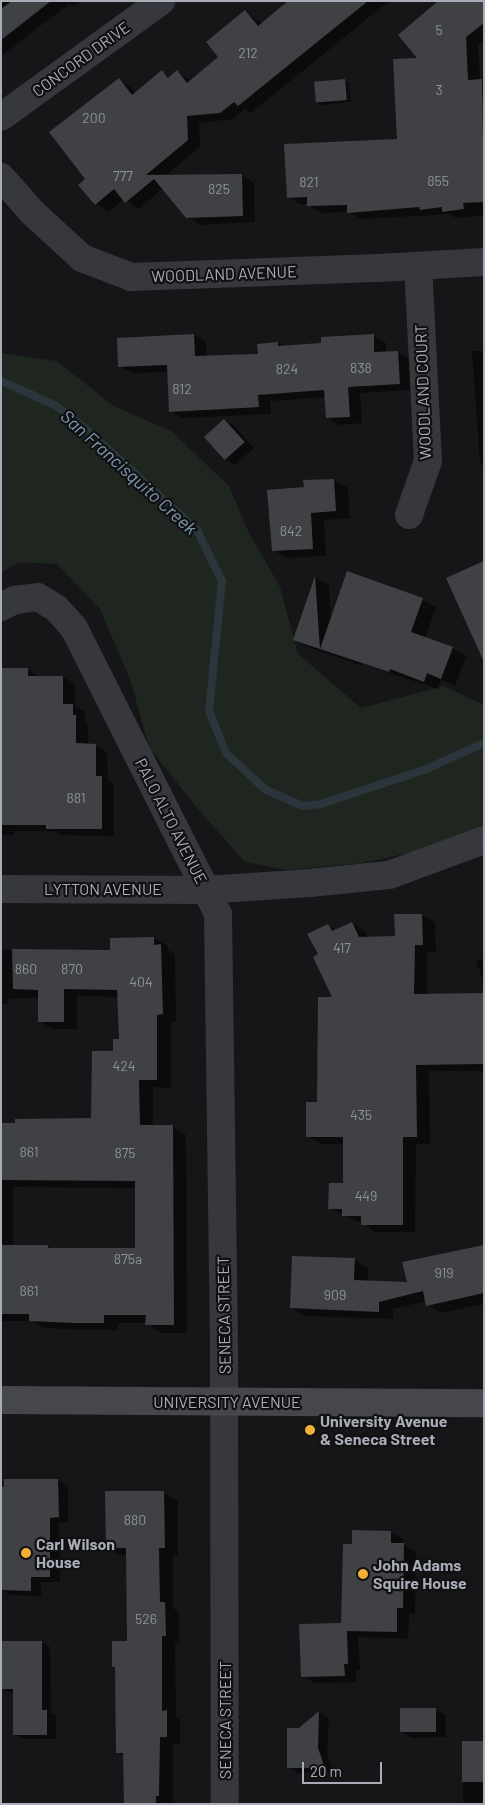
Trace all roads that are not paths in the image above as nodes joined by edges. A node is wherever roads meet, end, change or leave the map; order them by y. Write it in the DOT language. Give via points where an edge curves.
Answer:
graph roads {
  1 [pos="161,1"];
  2 [pos="1,117"];
  3 [pos="1,176"];
  4 [pos="484,262"];
  5 [pos="418,266"];
  6 [pos="409,515"];
  7 [pos="1,607"];
  8 [pos="484,840"];
  9 [pos="1,889"];
  10 [pos="206,890"];
  11 [pos="1,1400"];
  12 [pos="224,1401"];
  13 [pos="484,1403"];
  14 [pos="225,1804"];
  1 -- 2 [label="street, CONCORD DRIVE"];
  3 -- 5 [label="street, WOODLAND AVENUE" via="33,214 82,258 131,277"];
  4 -- 5 [label="street, WOODLAND AVENUE"];
  5 -- 6 [label="street, WOODLAND COURT" via="428,461"];
  7 -- 10 [label="street, PALO ALTO AVENUE" via="15,600 38,598 57,609 74,628"];
  8 -- 10 [label="street, PALO ALTO AVENUE" via="389,875 310,884"];
  9 -- 10 [label="street, LYTTON AVENUE"];
  10 -- 12 [label="street, SENECA STREET" via="218,914"];
  11 -- 12 [label="main road, UNIVERSITY AVENUE"];
  12 -- 13 [label="main road, UNIVERSITY AVENUE"];
  12 -- 14 [label="street, SENECA STREET"];
}
